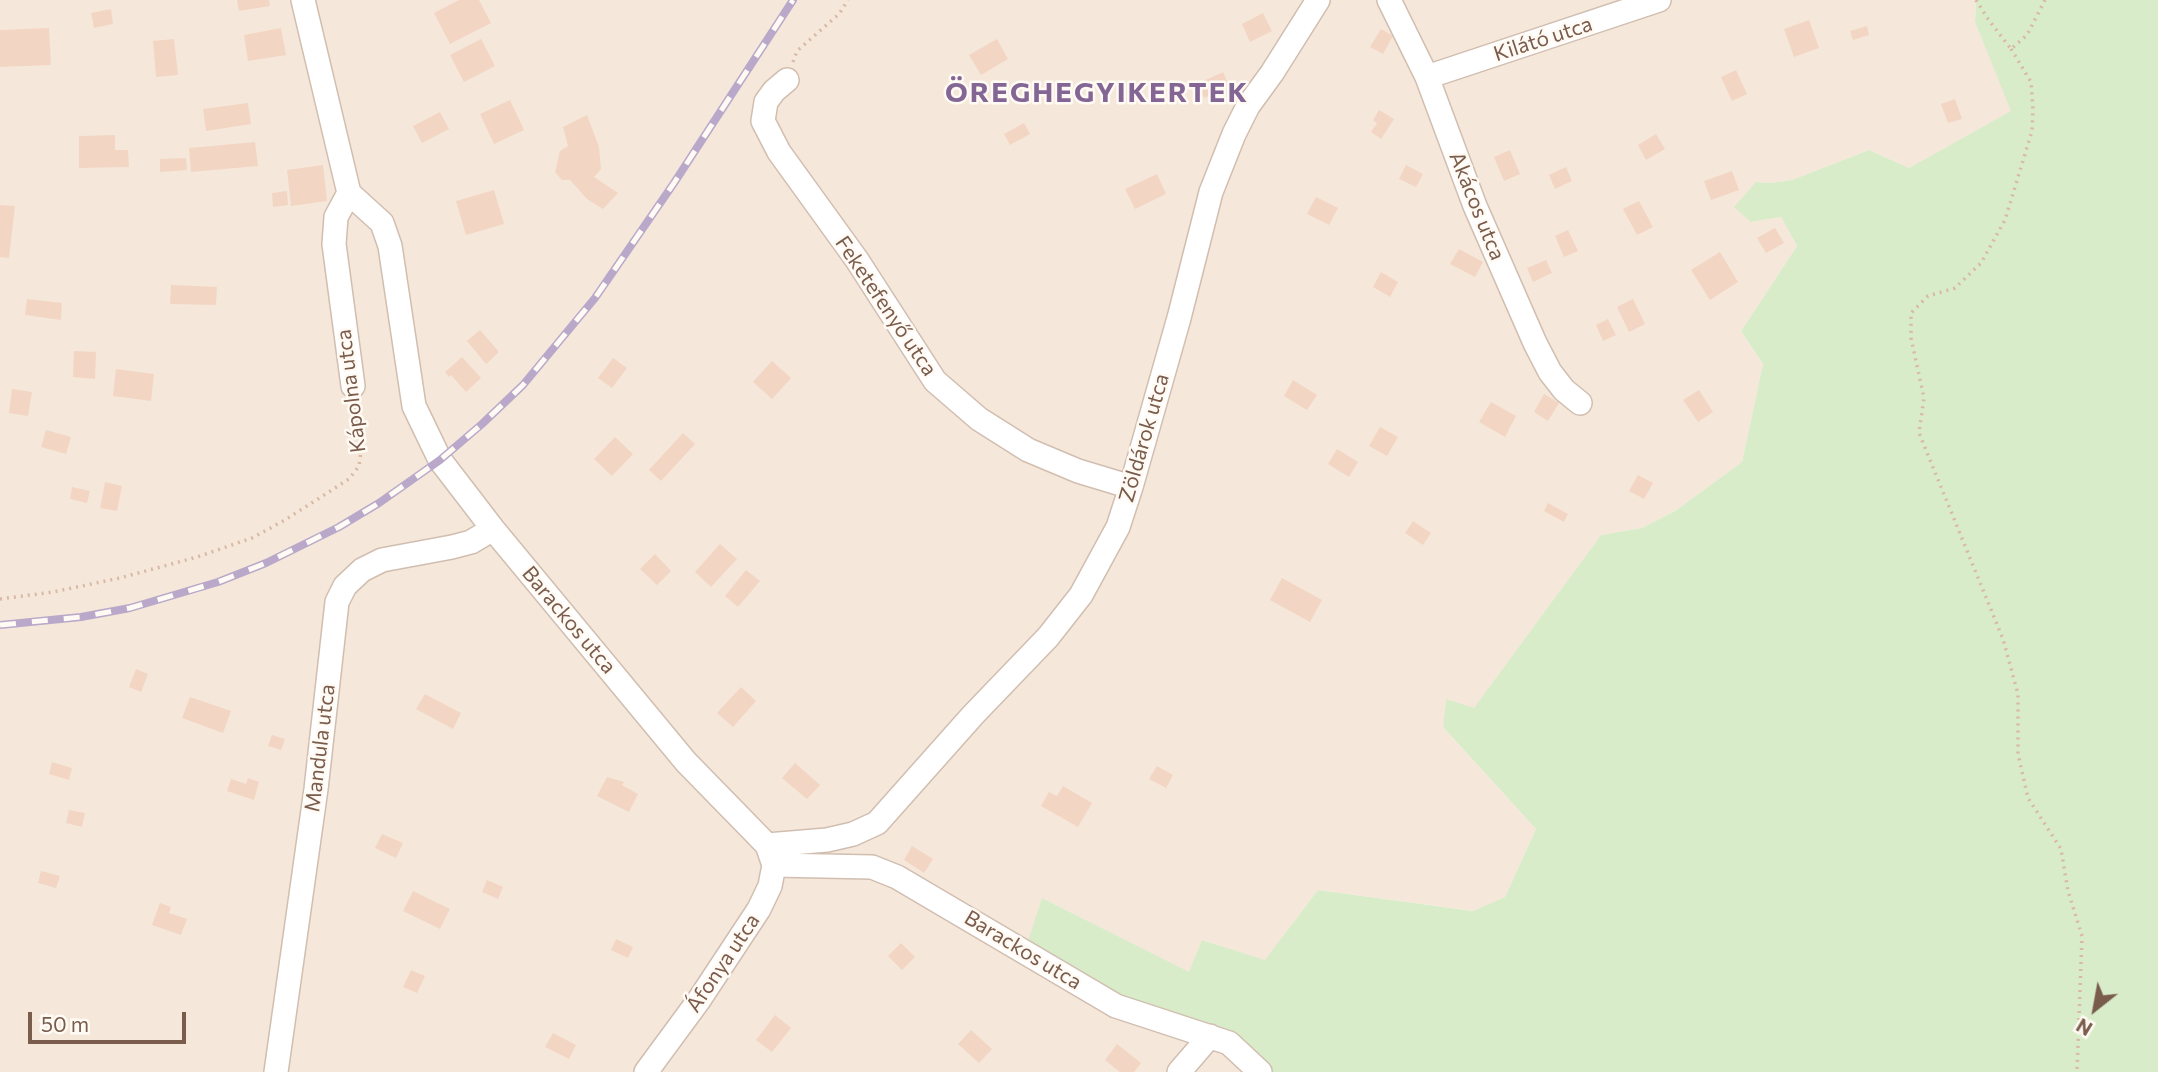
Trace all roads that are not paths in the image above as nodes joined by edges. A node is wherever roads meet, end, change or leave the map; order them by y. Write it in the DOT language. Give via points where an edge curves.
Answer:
graph roads {
  1 [pos="303,0"];
  2 [pos="1318,0"];
  3 [pos="1389,0"];
  4 [pos="1659,0"];
  5 [pos="1427,77"];
  6 [pos="787,80"];
  7 [pos="349,193"];
  8 [pos="353,386"];
  9 [pos="1580,403"];
  10 [pos="1131,487"];
  11 [pos="493,528"];
  12 [pos="771,855"];
  13 [pos="1210,1036"];
  14 [pos="276,1072"];
  15 [pos="646,1072"];
  16 [pos="1179,1072"];
  17 [pos="1260,1072"];
  1 -- 7 [label="street"];
  2 -- 10 [label="street, Zöldárok utca" via="1248,106 1211,192"];
  3 -- 5 [label="street, Akácos utca"];
  4 -- 5 [label="street, Kilátó utca"];
  5 -- 9 [label="street, Akácos utca" via="1475,206 1535,343 1550,372"];
  6 -- 10 [label="street, Feketefenyő utca" via="766,102 763,121 779,152 857,260 935,381 979,419 1028,450"];
  7 -- 8 [label="street, Kápolna utca" via="335,218 334,244"];
  7 -- 11 [label="street" via="382,223 390,246 414,407 440,460"];
  10 -- 12 [label="street, Zöldárok utca" via="1118,527 1063,621 877,823 853,834"];
  11 -- 12 [label="street, Barackos utca" via="686,762"];
  11 -- 14 [label="street, Mandula utca" via="471,542 382,560 362,570 345,586 337,602 315,803"];
  12 -- 13 [label="street, Barackos utca" via="872,867 897,877 1116,1006"];
  12 -- 15 [label="street, Áfonya utca" via="770,886 759,909"];
  13 -- 16 [label="street"];
  13 -- 17 [label="street, Barackos utca" via="1229,1043"];
}
